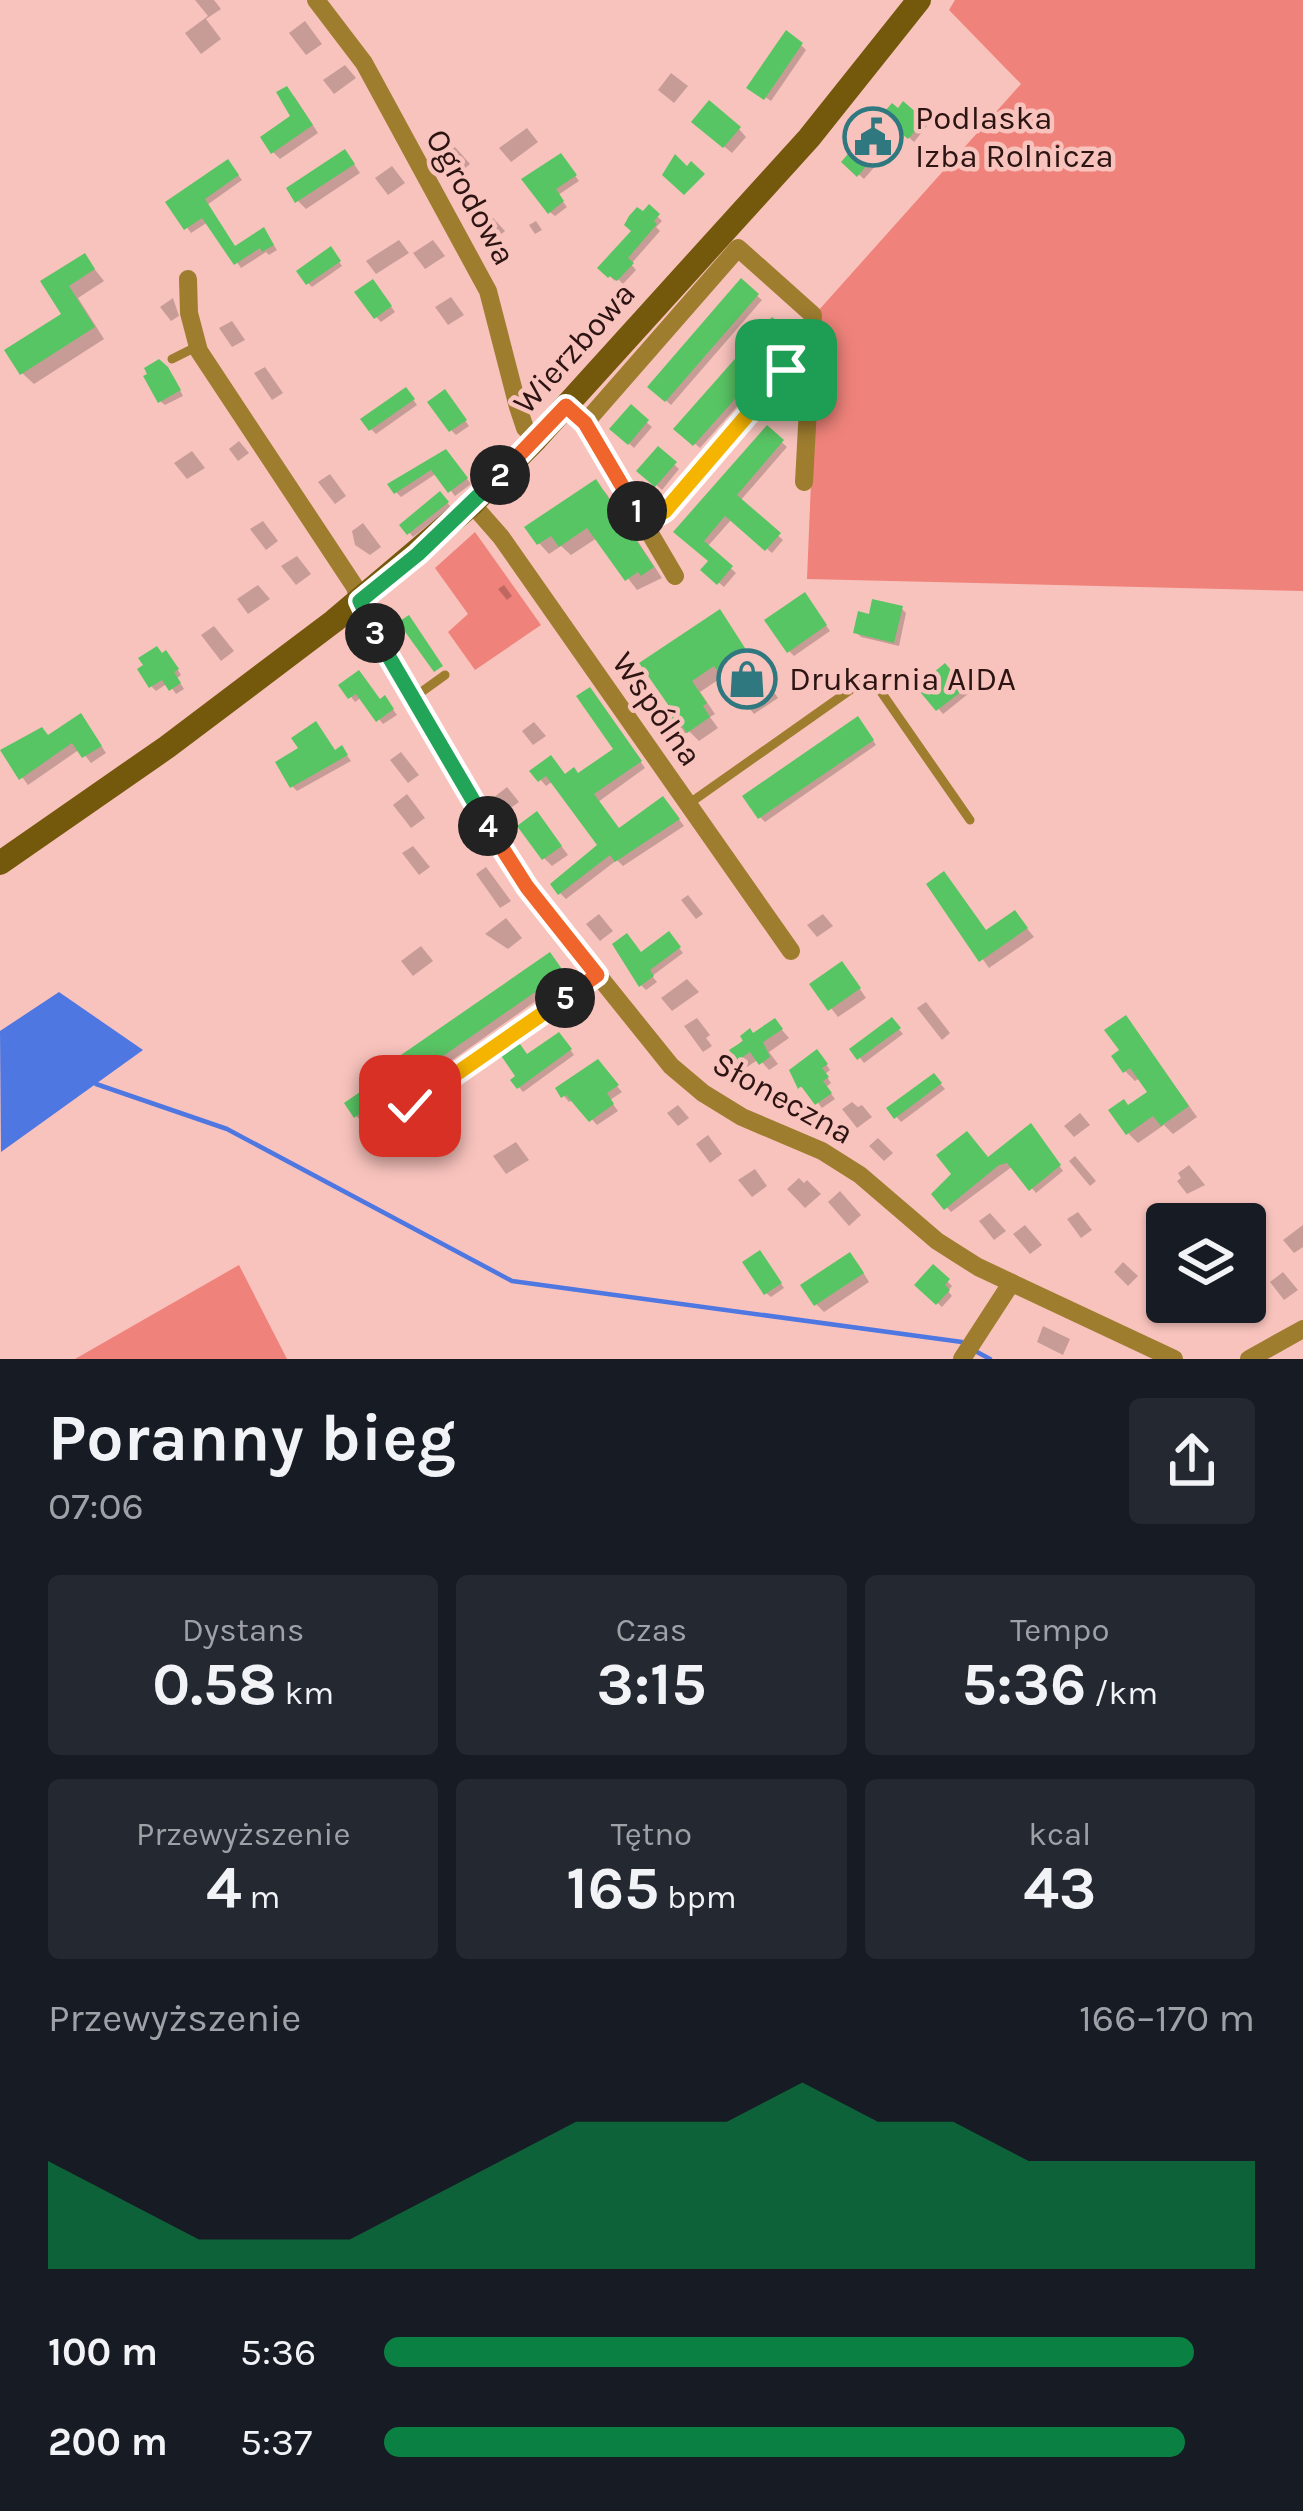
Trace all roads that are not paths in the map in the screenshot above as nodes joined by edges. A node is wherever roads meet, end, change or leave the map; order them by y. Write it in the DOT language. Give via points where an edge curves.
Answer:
graph roads {
  1 [pos="316,0"];
  2 [pos="919,0"];
  3 [pos="730,241"];
  4 [pos="188,279"];
  5 [pos="198,346"];
  6 [pos="811,358"];
  7 [pos="172,359"];
  8 [pos="576,414"];
  9 [pos="536,439"];
  10 [pos="804,482"];
  11 [pos="472,504"];
  12 [pos="645,523"];
  13 [pos="675,576"];
  14 [pos="360,601"];
  15 [pos="445,675"];
  16 [pos="413,698"];
  17 [pos="687,805"];
  18 [pos="970,820"];
  19 [pos="0,863"];
  20 [pos="791,951"];
  21 [pos="597,975"];
  22 [pos="410,1106"];
  23 [pos="1010,1286"];
  24 [pos="1303,1329"];
  25 [pos="962,1359"];
  26 [pos="1174,1359"];
  27 [pos="1249,1359"];
  1 -- 9 [label="street, Ogrodowa" via="364,63 488,291 518,407"];
  2 -- 3 [label="street, Wierzbowa"];
  3 -- 6 [label="street" via="813,315"];
  3 -- 8 [label="street, Wierzbowa"];
  4 -- 5 [label="street, Słoneczna"];
  5 -- 7 [label="lane"];
  5 -- 14 [label="street, Słoneczna"];
  6 -- 10 [label="street"];
  6 -- 12 [label="street" via="786,370 665,511"];
  8 -- 9 [label="street, Wierzbowa"];
  8 -- 12 [label="street"];
  9 -- 11 [label="street, Wierzbowa"];
  11 -- 14 [label="street, Wierzbowa"];
  11 -- 17 [label="street, Wspólna"];
  12 -- 13 [label="street"];
  14 -- 16 [label="street, Słoneczna"];
  14 -- 19 [label="street, Wierzbowa"];
  15 -- 16 [label="lane"];
  16 -- 21 [label="street, Słoneczna" via="527,887"];
  17 -- 18 [label="lane" via="870,676"];
  17 -- 20 [label="street, Wspólna"];
  21 -- 22 [label="lane"];
  21 -- 23 [label="street, Słoneczna" via="703,1093 822,1150"];
  23 -- 25 [label="street"];
  23 -- 26 [label="street, Słoneczna"];
  24 -- 27 [label="street"];
}
